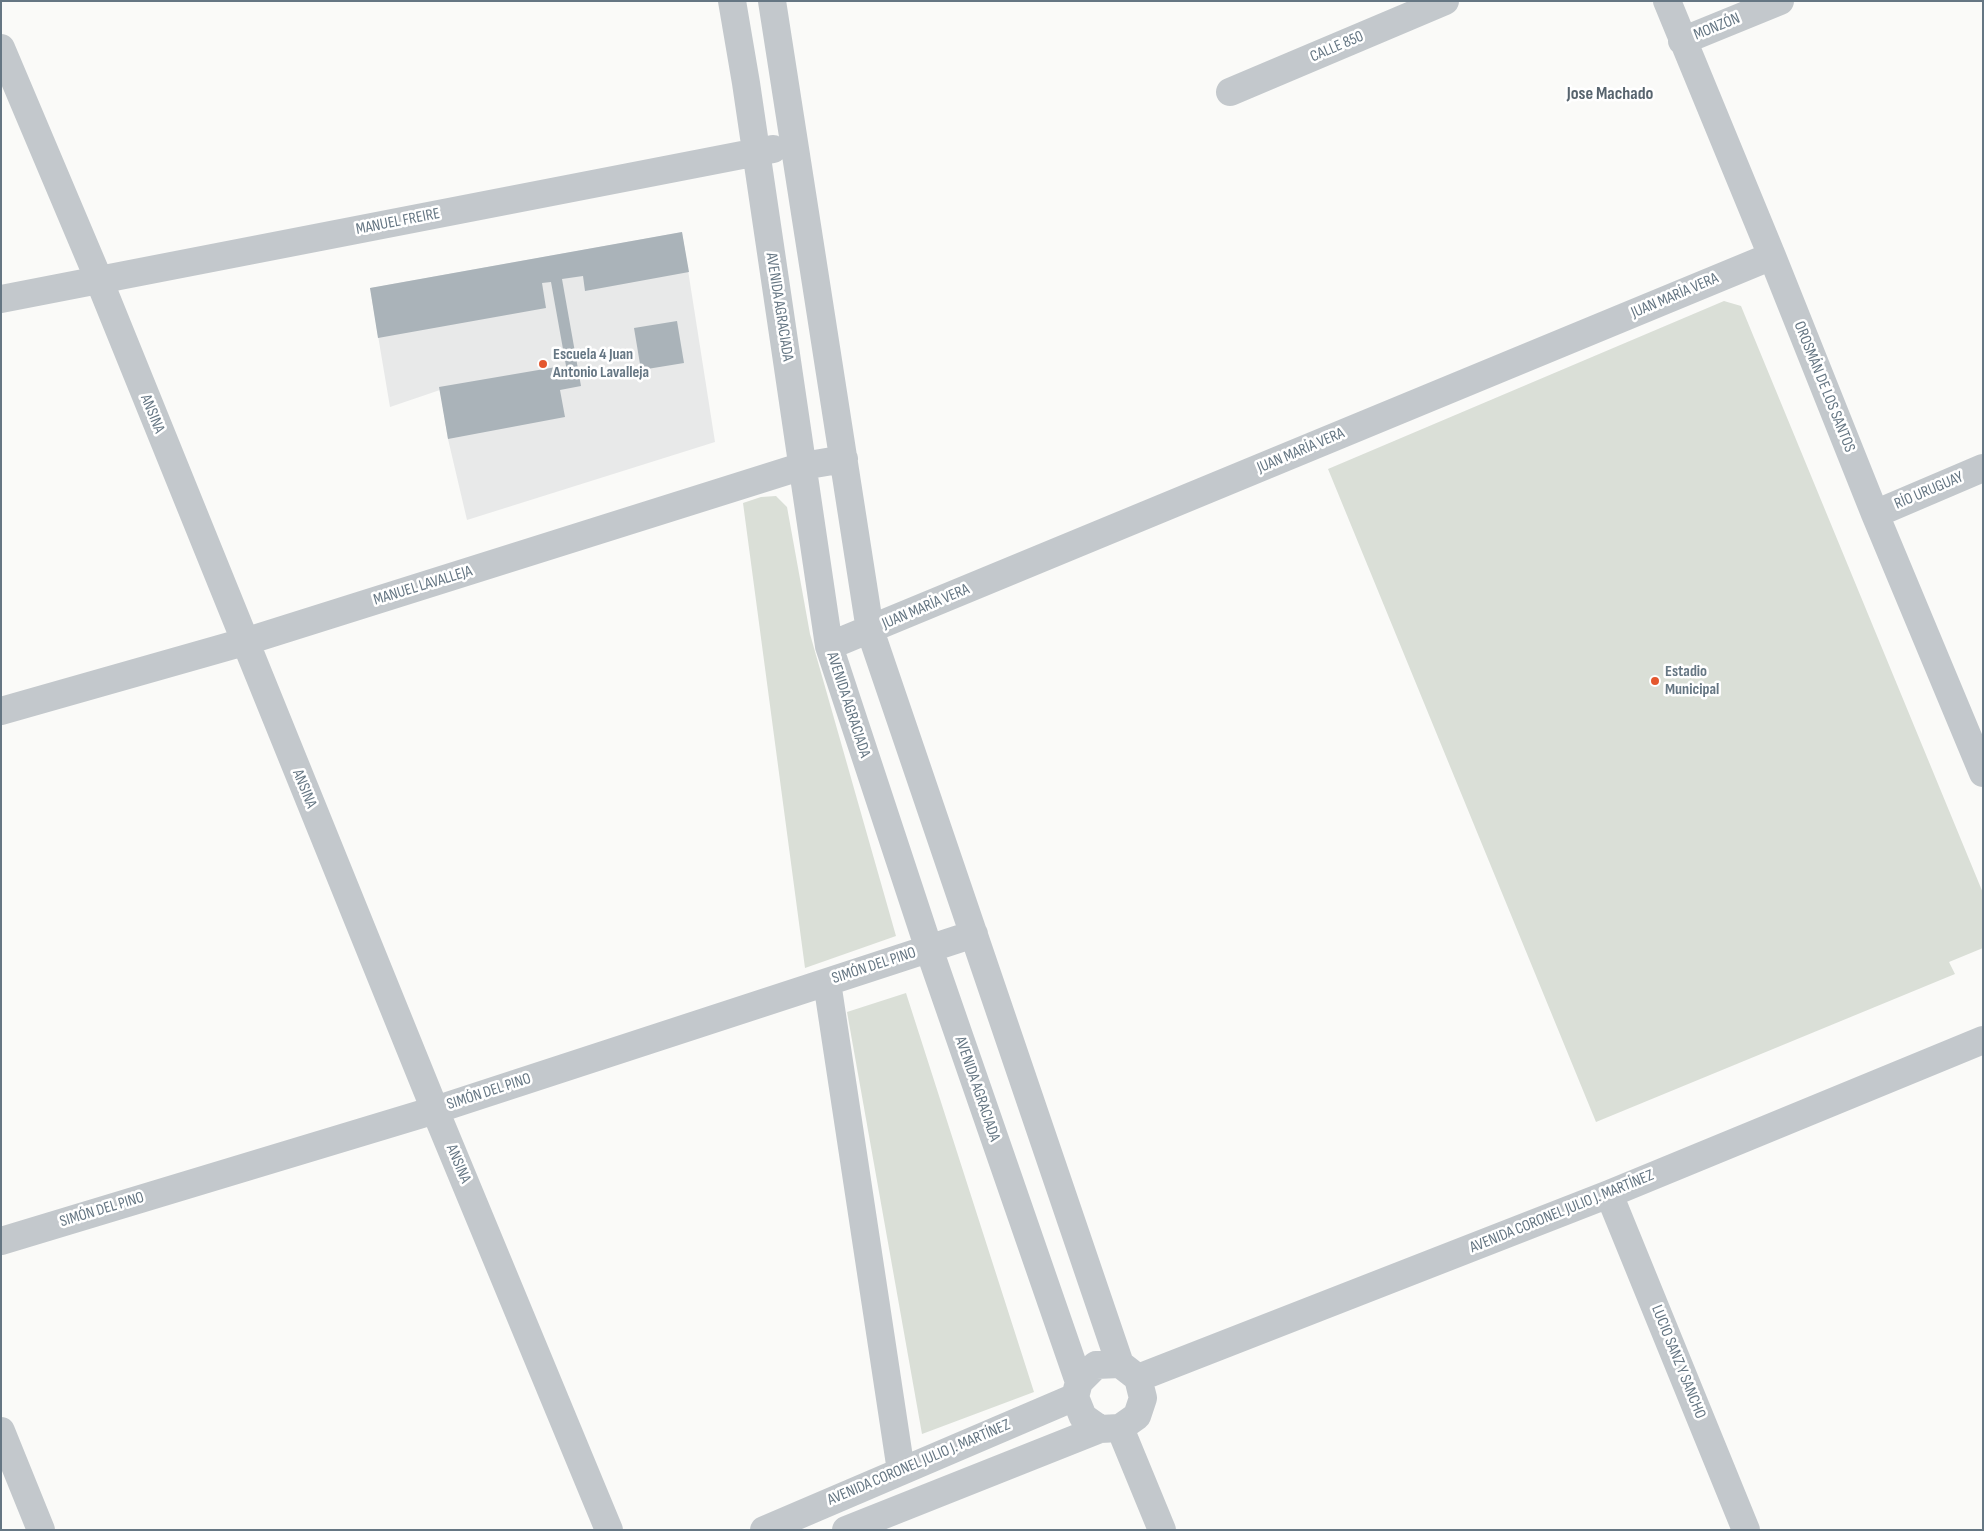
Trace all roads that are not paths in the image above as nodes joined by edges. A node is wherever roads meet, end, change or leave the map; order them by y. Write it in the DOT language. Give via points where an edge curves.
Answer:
graph roads {
  1 [pos="732,1"];
  2 [pos="772,1"];
  3 [pos="1445,1"];
  4 [pos="1666,1"];
  5 [pos="1780,1"];
  6 [pos="1682,41"];
  7 [pos="1,48"];
  8 [pos="1230,92"];
  9 [pos="795,145"];
  10 [pos="755,152"];
  11 [pos="1772,256"];
  12 [pos="99,280"];
  13 [pos="1,299"];
  14 [pos="844,459"];
  15 [pos="803,466"];
  16 [pos="1983,468"];
  17 [pos="1875,514"];
  18 [pos="870,630"];
  19 [pos="244,642"];
  20 [pos="829,646"];
  21 [pos="1,711"];
  22 [pos="1983,773"];
  23 [pos="974,934"];
  24 [pos="929,949"];
  25 [pos="828,982"];
  26 [pos="1983,1040"];
  27 [pos="435,1110"];
  28 [pos="1609,1194"];
  29 [pos="1,1241"];
  30 [pos="1129,1371"];
  31 [pos="1077,1389"];
  32 [pos="1110,1428"];
  33 [pos="1,1430"];
  34 [pos="901,1471"];
  35 [pos="41,1530"];
  36 [pos="609,1530"];
  37 [pos="764,1530"];
  38 [pos="846,1530"];
  39 [pos="1162,1530"];
  40 [pos="1746,1530"];
  1 -- 10 [label="street, AVENIDA AGRACIADA"];
  2 -- 9 [label="street"];
  3 -- 8 [label="street, CALLE 850"];
  4 -- 6 [label="street, OROSMÁN DE LOS SANTOS"];
  5 -- 6 [label="street, MONZÓN"];
  6 -- 11 [label="street, OROSMÁN DE LOS SANTOS"];
  7 -- 12 [label="street, ANSINA"];
  9 -- 10 [label="street, MANUEL FREIRE"];
  9 -- 14 [label="street"];
  10 -- 12 [label="street, MANUEL FREIRE"];
  10 -- 15 [label="street, AVENIDA AGRACIADA"];
  11 -- 17 [label="street, OROSMÁN DE LOS SANTOS"];
  11 -- 18 [label="street, JUAN MARÍA VERA"];
  12 -- 13 [label="street, MANUEL FREIRE"];
  12 -- 19 [label="street, ANSINA"];
  14 -- 15 [label="street, MANUEL LAVALLEJA"];
  14 -- 18 [label="street"];
  15 -- 19 [label="street, MANUEL LAVALLEJA"];
  15 -- 20 [label="street, AVENIDA AGRACIADA"];
  16 -- 17 [label="street, RÍO URUGUAY"];
  17 -- 22 [label="street, OROSMÁN DE LOS SANTOS"];
  18 -- 20 [label="street, JUAN MARÍA VERA"];
  18 -- 23 [label="street"];
  19 -- 21 [label="street, MANUEL LAVALLEJA"];
  19 -- 27 [label="street, ANSINA"];
  20 -- 24 [label="street, AVENIDA AGRACIADA"];
  23 -- 24 [label="street, SIMÓN DEL PINO"];
  23 -- 30 [label="street"];
  24 -- 25 [label="street, SIMÓN DEL PINO"];
  24 -- 31 [label="street, AVENIDA AGRACIADA"];
  25 -- 27 [label="street, SIMÓN DEL PINO"];
  25 -- 34 [label="street"];
  26 -- 28 [label="street, AVENIDA CORONEL JULIO J. MARTÍNEZ"];
  27 -- 29 [label="street, SIMÓN DEL PINO"];
  27 -- 36 [label="street, ANSINA"];
  28 -- 30 [label="street, AVENIDA CORONEL JULIO J. MARTÍNEZ"];
  28 -- 40 [label="street, LUCIO SANZ Y SANCHO"];
  30 -- 31 [label="street" via="1096,1365"];
  30 -- 32 [label="street" via="1143,1398 1137,1416"];
  31 -- 32 [label="street" via="1083,1417"];
  31 -- 34 [label="street, AVENIDA CORONEL JULIO J. MARTÍNEZ"];
  32 -- 38 [label="street, AVENIDA CORONEL JULIO J. MARTÍNEZ"];
  32 -- 39 [label="street"];
  33 -- 35 [label="street"];
  34 -- 37 [label="street, AVENIDA CORONEL JULIO J. MARTÍNEZ"];
}
